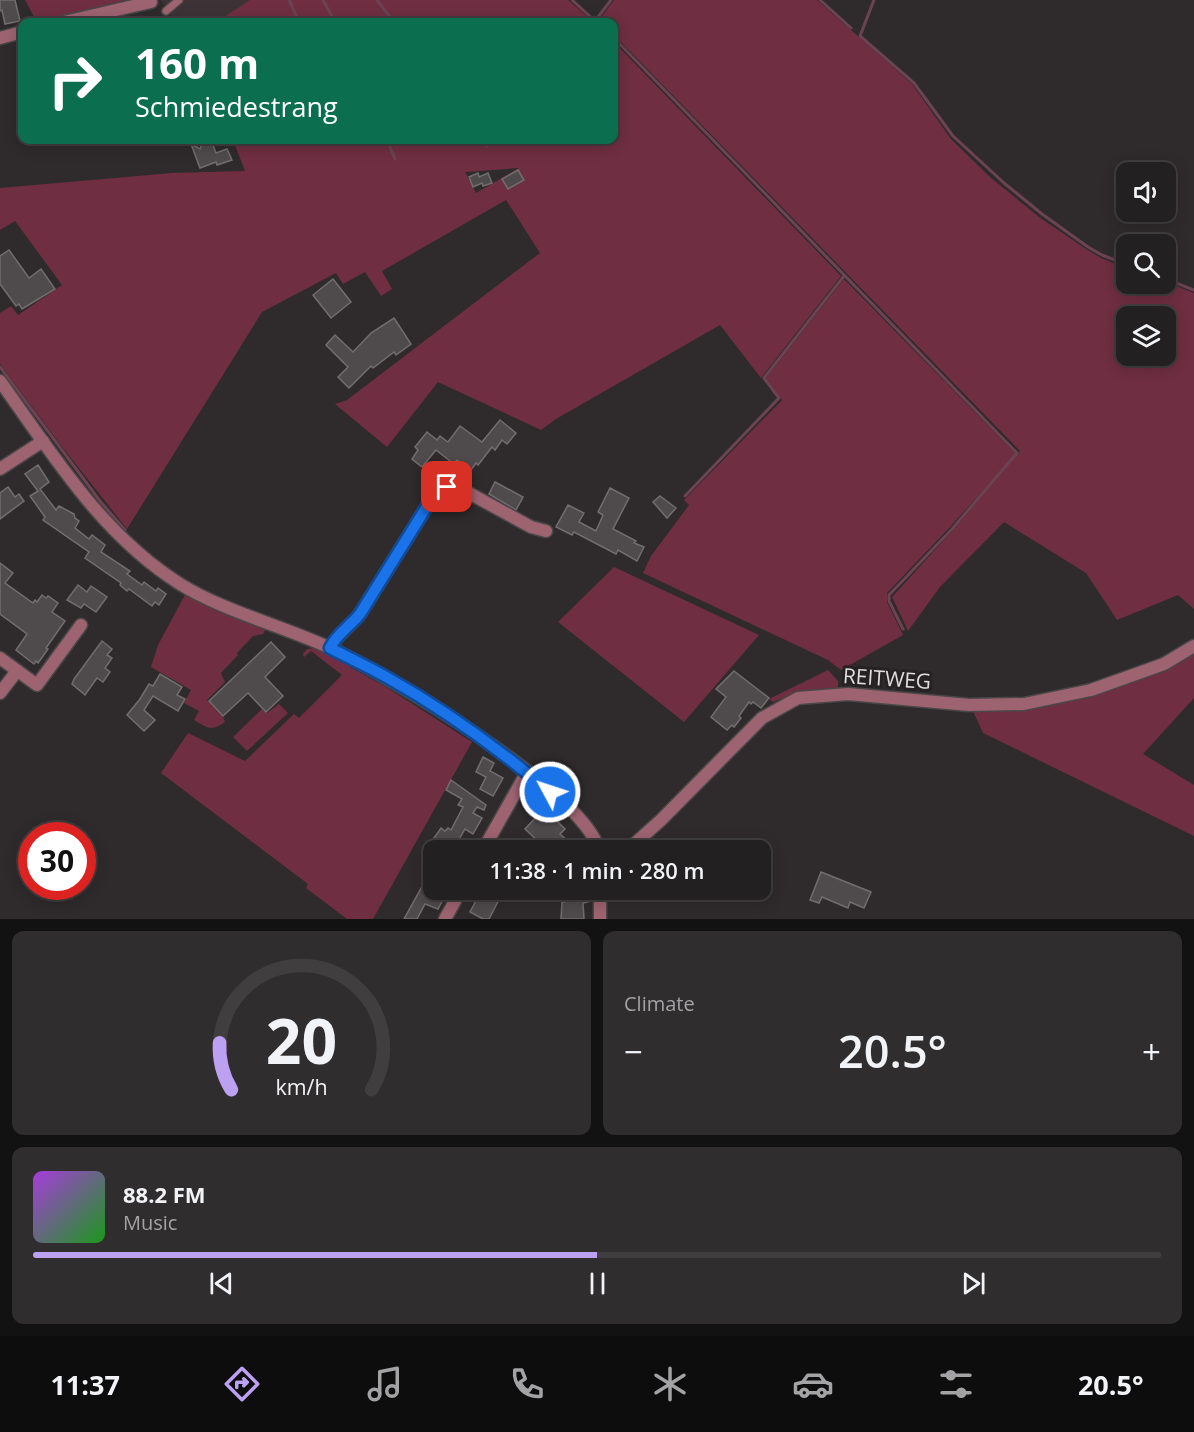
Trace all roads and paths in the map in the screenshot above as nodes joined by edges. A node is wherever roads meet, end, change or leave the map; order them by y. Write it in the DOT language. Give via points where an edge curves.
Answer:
graph roads {
  1 [pos="179,0"];
  2 [pos="152,1"];
  3 [pos="166,11"];
  4 [pos="81,18"];
  5 [pos="18,33"];
  6 [pos="0,38"];
  7 [pos="0,381"];
  8 [pos="43,441"];
  9 [pos="0,469"];
  10 [pos="546,531"];
  11 [pos="81,625"];
  12 [pos="1194,646"];
  13 [pos="330,648"];
  14 [pos="0,658"];
  15 [pos="17,671"];
  16 [pos="0,693"];
  17 [pos="526,772"];
  18 [pos="489,840"];
  19 [pos="595,840"];
  20 [pos="640,840"];
  21 [pos="455,900"];
  22 [pos="600,900"];
  23 [pos="445,919"];
  24 [pos="600,919"];
  1 -- 3 [label="lane"];
  2 -- 4 [label="street"];
  5 -- 6 [label="street"];
  7 -- 8 [label="street"];
  8 -- 9 [label="street"];
  8 -- 13 [label="street" via="97,514 126,543 180,584"];
  10 -- 13 [label="street" via="531,527 458,487 447,487 434,495 360,614"];
  11 -- 15 [label="street" via="37,685"];
  12 -- 20 [label="street, REITWEG" via="1164,664 1091,690 1024,704 969,705 848,694 798,698 762,718"];
  13 -- 17 [label="street" via="389,678 459,722"];
  14 -- 15 [label="street"];
  15 -- 16 [label="street"];
  17 -- 18 [label="street"];
  17 -- 19 [label="street" via="584,823"];
  21 -- 23 [label="street"];
  22 -- 24 [label="street"];
}
